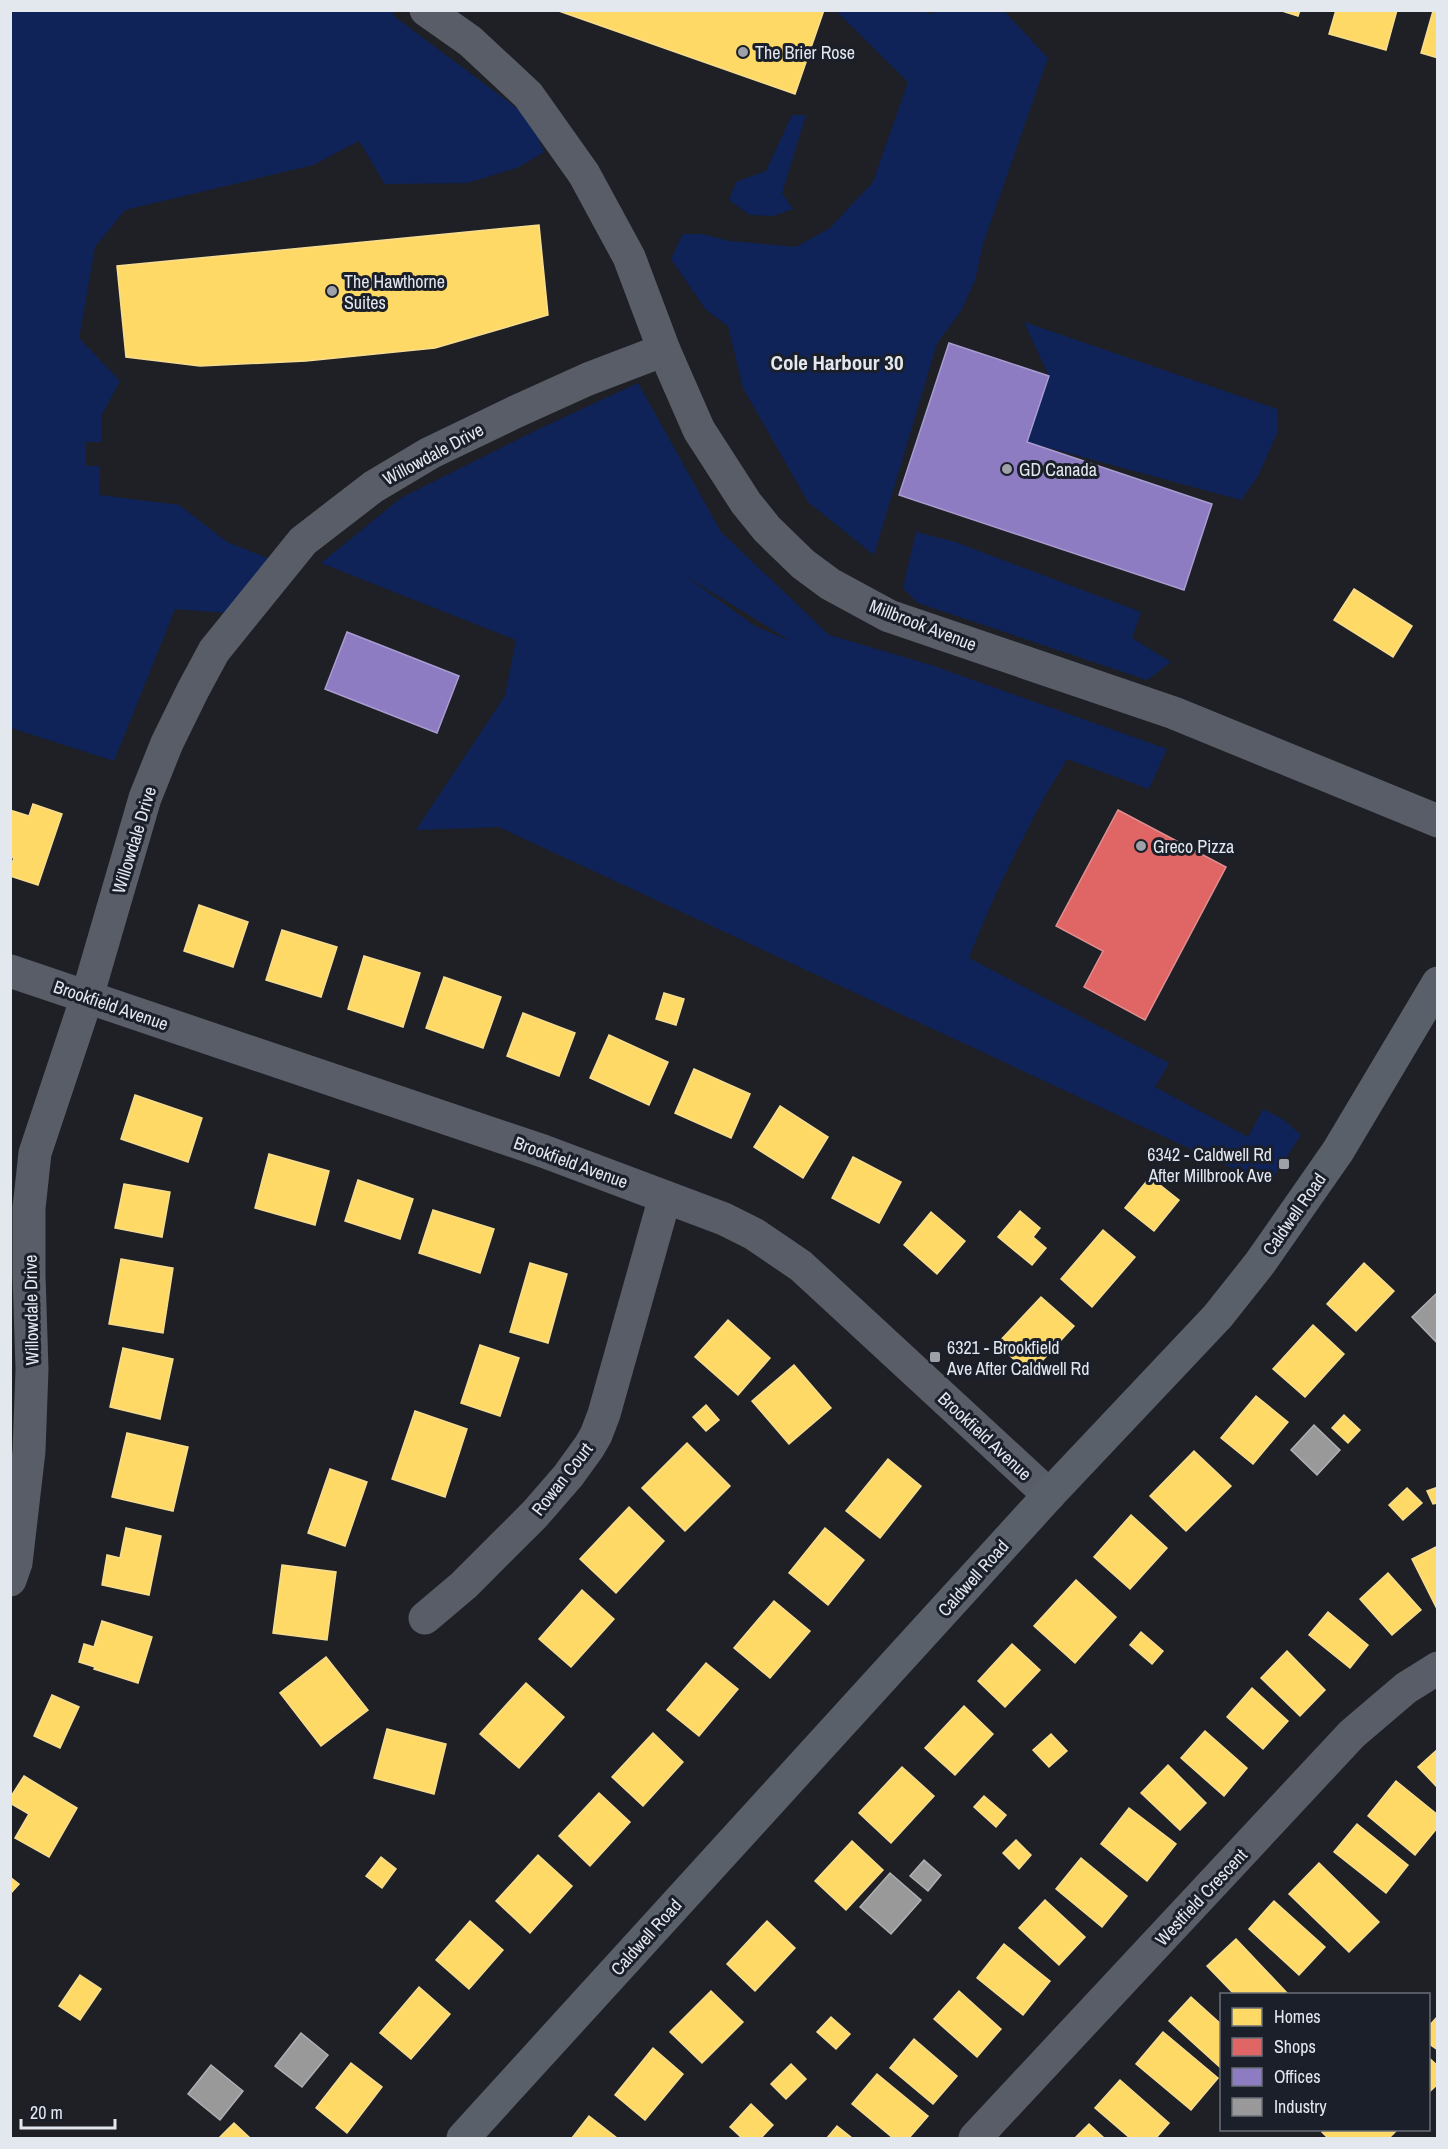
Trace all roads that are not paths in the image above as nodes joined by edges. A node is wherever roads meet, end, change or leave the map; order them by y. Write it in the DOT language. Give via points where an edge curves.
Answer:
graph roads {
  1 [pos="426,10"];
  2 [pos="664,350"];
  3 [pos="1437,821"];
  4 [pos="10,971"];
  5 [pos="1437,983"];
  6 [pos="87,997"];
  7 [pos="665,1197"];
  8 [pos="1049,1495"];
  9 [pos="10,1580"];
  10 [pos="425,1618"];
  11 [pos="1437,1668"];
  12 [pos="463,2139"];
  13 [pos="975,2139"];
  1 -- 2 [label="street, Millbrook Avenue" via="470,41 528,95 584,174 629,257"];
  2 -- 3 [label="street, Millbrook Avenue" via="699,430 746,502 790,553 830,584 889,616 1174,713"];
  2 -- 6 [label="street, Willowdale Drive" via="588,379 430,453 373,487 303,541 214,651 167,743 145,798"];
  4 -- 6 [label="street, Brookfield Avenue"];
  5 -- 8 [label="street, Caldwell Road" via="1338,1151 1260,1263 1218,1316"];
  6 -- 7 [label="street, Brookfield Avenue" via="543,1151"];
  6 -- 9 [label="street, Willowdale Drive" via="35,1153 29,1208 30,1451 16,1563"];
  7 -- 8 [label="street, Brookfield Avenue" via="744,1228 801,1266"];
  7 -- 10 [label="street, Rowan Court" via="596,1436 535,1514"];
  8 -- 12 [label="street, Caldwell Road"];
  11 -- 13 [label="street, Westfield Crescent" via="1406,1688 1352,1734"];
}
